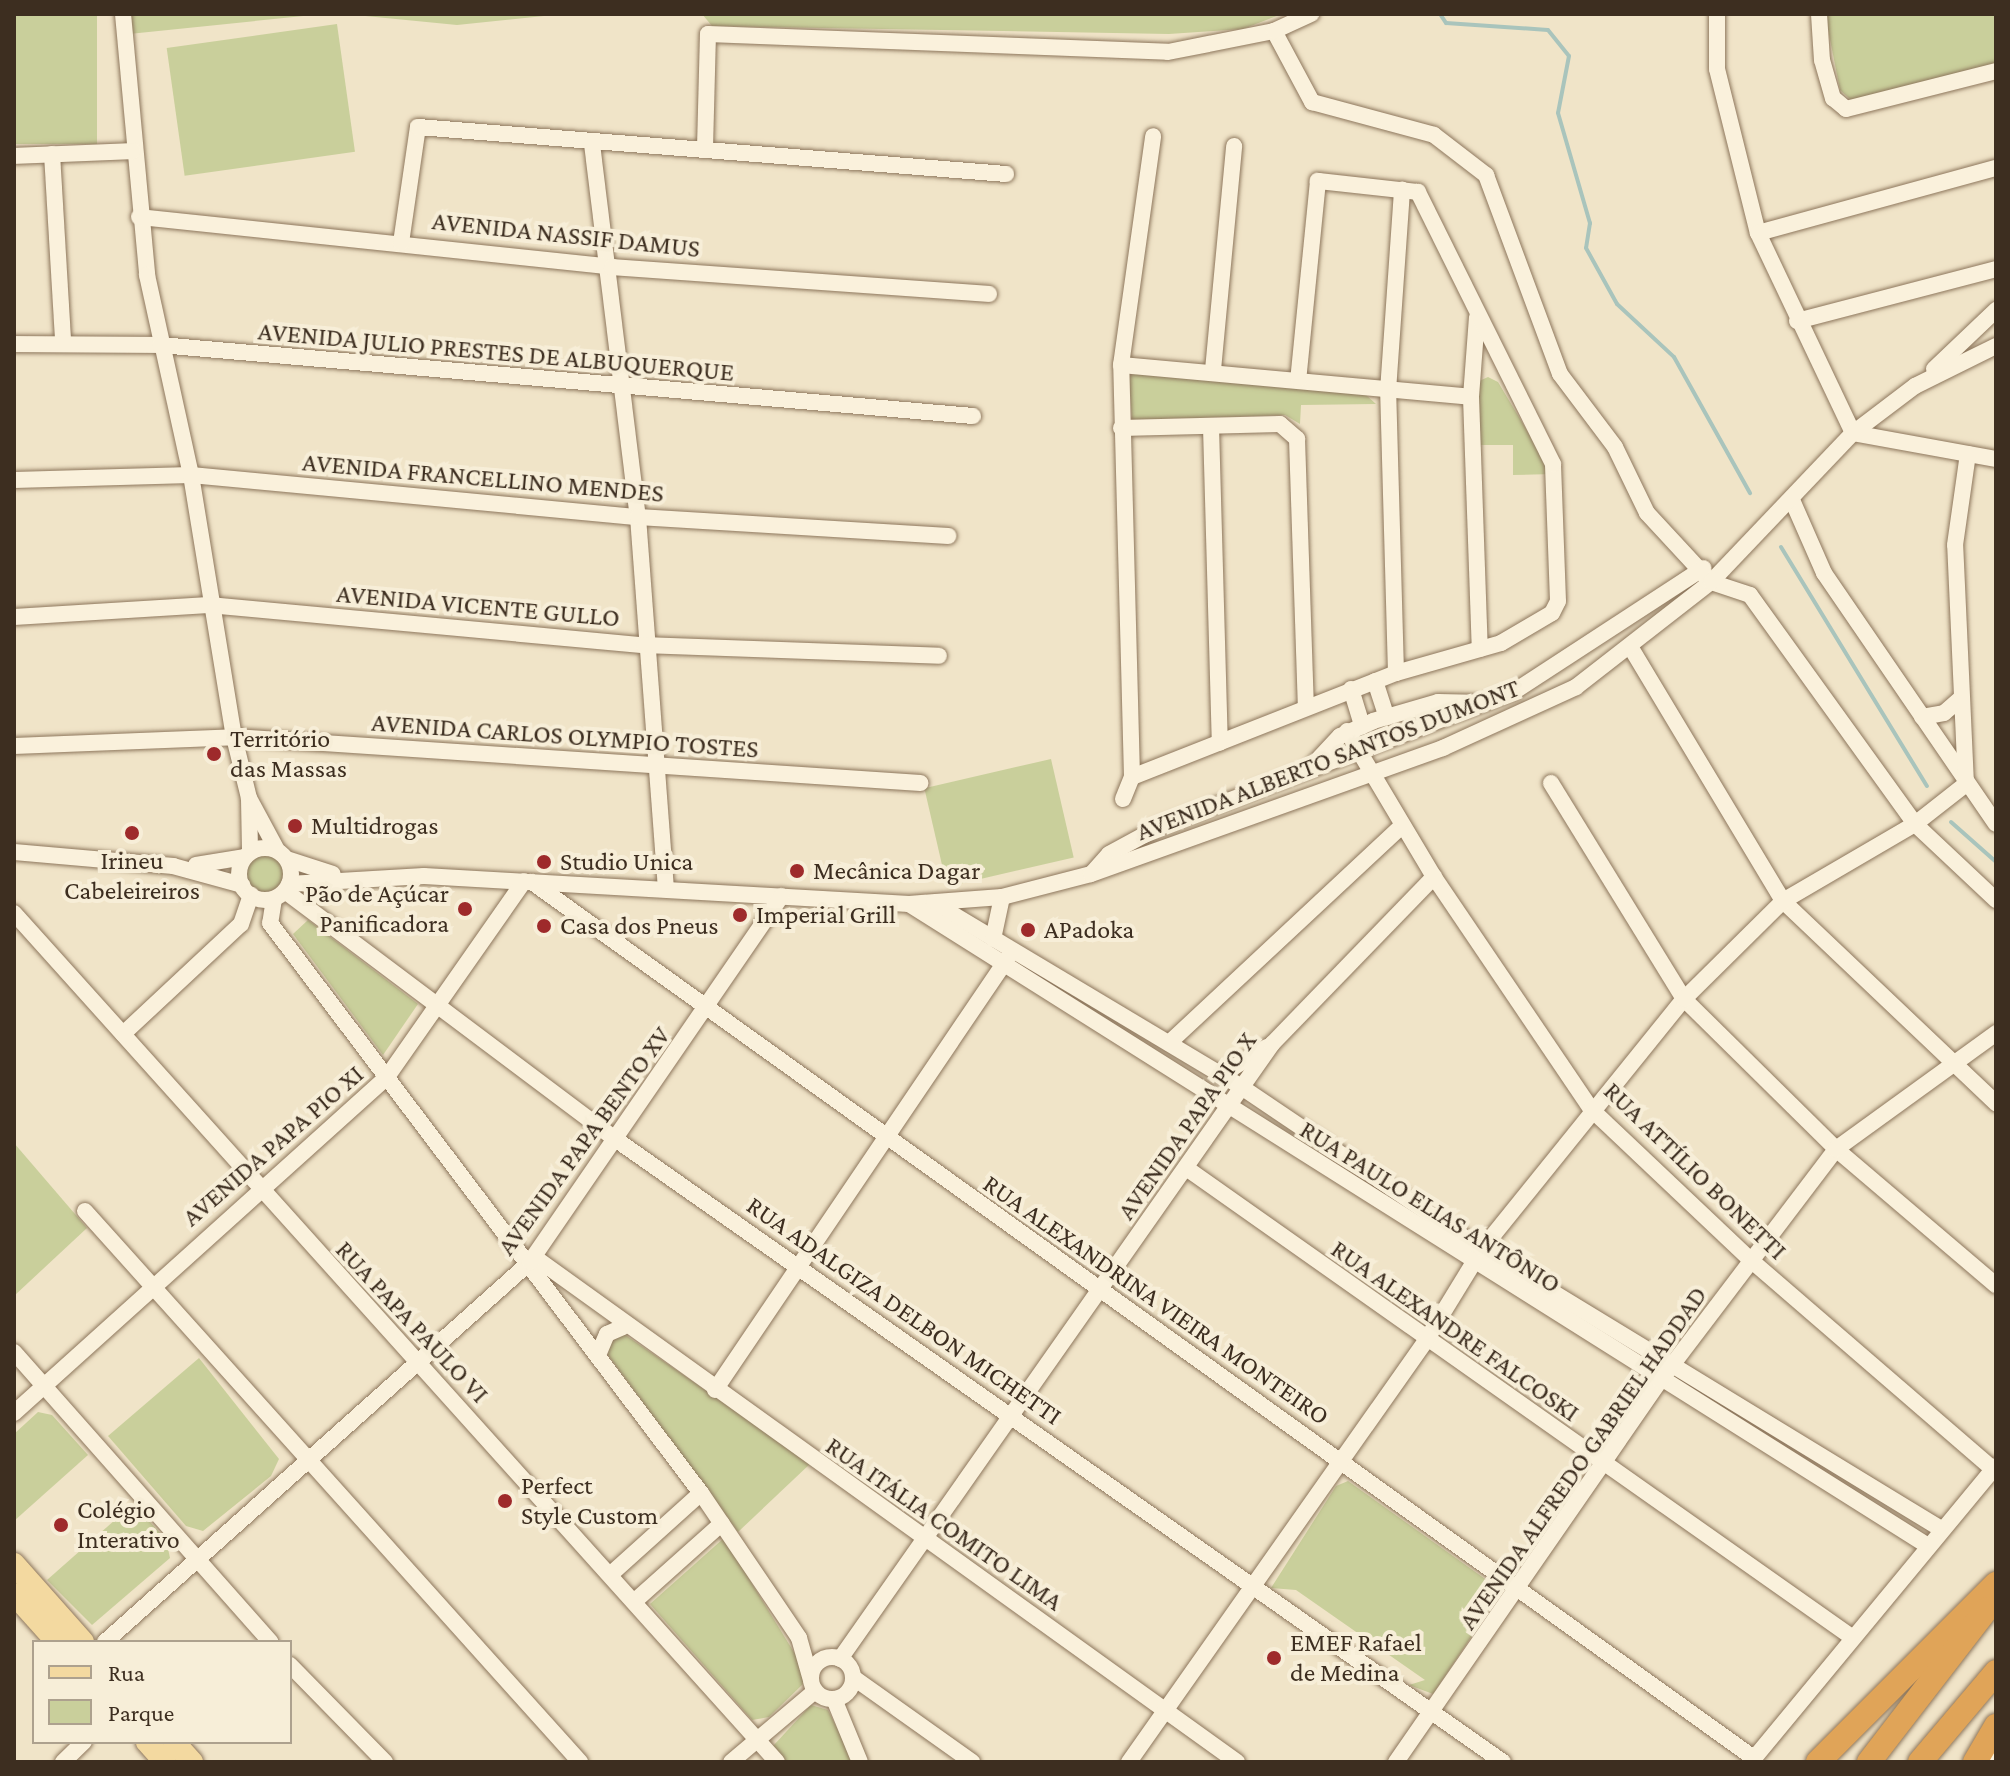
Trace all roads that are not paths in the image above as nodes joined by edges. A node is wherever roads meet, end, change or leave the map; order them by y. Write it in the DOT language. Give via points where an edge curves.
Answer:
graph roads {
  1 [pos="123,14"];
  2 [pos="1311,14"];
  3 [pos="1717,14"];
  4 [pos="1819,14"];
  5 [pos="1274,31"];
  6 [pos="1996,71"];
  7 [pos="1153,136"];
  8 [pos="592,144"];
  9 [pos="1234,146"];
  10 [pos="705,148"];
  11 [pos="133,151"];
  12 [pos="52,154"];
  13 [pos="14,156"];
  14 [pos="1996,168"];
  15 [pos="1006,174"];
  16 [pos="1402,189"];
  17 [pos="139,217"];
  18 [pos="1758,233"];
  19 [pos="401,243"];
  20 [pos="612,267"];
  21 [pos="1996,269"];
  22 [pos="989,294"];
  23 [pos="1996,310"];
  24 [pos="1477,316"];
  25 [pos="1797,321"];
  26 [pos="63,341"];
  27 [pos="14,344"];
  28 [pos="160,345"];
  29 [pos="1996,346"];
  30 [pos="1121,365"];
  31 [pos="1503,365"];
  32 [pos="1213,370"];
  33 [pos="1473,372"];
  34 [pos="1298,380"];
  35 [pos="1915,386"];
  36 [pos="624,390"];
  37 [pos="1388,391"];
  38 [pos="1471,397"];
  39 [pos="973,416"];
  40 [pos="1211,427"];
  41 [pos="1121,428"];
  42 [pos="1853,433"];
  43 [pos="1968,454"];
  44 [pos="1996,459"];
  45 [pos="191,475"];
  46 [pos="14,480"];
  47 [pos="1792,500"];
  48 [pos="638,517"];
  49 [pos="948,536"];
  50 [pos="1725,562"];
  51 [pos="1697,571"];
  52 [pos="1711,582"];
  53 [pos="209,605"];
  54 [pos="14,617"];
  55 [pos="644,645"];
  56 [pos="1631,648"];
  57 [pos="1480,649"];
  58 [pos="939,656"];
  59 [pos="1396,673"];
  60 [pos="1375,681"];
  61 [pos="1351,689"];
  62 [pos="1961,698"];
  63 [pos="1491,703"];
  64 [pos="1424,705"];
  65 [pos="1306,707"];
  66 [pos="1387,717"];
  67 [pos="1922,717"];
  68 [pos="1432,724"];
  69 [pos="1354,729"];
  70 [pos="234,737"];
  71 [pos="1220,743"];
  72 [pos="14,746"];
  73 [pos="1443,748"];
  74 [pos="1355,754"];
  75 [pos="658,768"];
  76 [pos="1307,772"];
  77 [pos="1369,775"];
  78 [pos="1132,777"];
  79 [pos="920,783"];
  80 [pos="1551,783"];
  81 [pos="1966,784"];
  82 [pos="249,798"];
  83 [pos="1123,799"];
  84 [pos="1915,824"];
  85 [pos="1996,824"];
  86 [pos="1402,826"];
  87 [pos="14,852"];
  88 [pos="282,854"];
  89 [pos="248,855"];
  90 [pos="173,866"];
  91 [pos="1091,874"];
  92 [pos="1434,877"];
  93 [pos="346,878"];
  94 [pos="528,881"];
  95 [pos="666,889"];
  96 [pos="246,890"];
  97 [pos="283,891"];
  98 [pos="782,896"];
  99 [pos="1002,897"];
  100 [pos="1996,900"];
  101 [pos="1783,901"];
  102 [pos="934,903"];
  103 [pos="909,904"];
  104 [pos="14,913"];
  105 [pos="993,939"];
  106 [pos="1012,951"];
  107 [pos="1002,966"];
  108 [pos="1684,999"];
  109 [pos="439,1009"];
  110 [pos="709,1012"];
  111 [pos="1996,1033"];
  112 [pos="123,1034"];
  113 [pos="1169,1043"];
  114 [pos="1272,1044"];
  115 [pos="1951,1065"];
  116 [pos="1221,1075"];
  117 [pos="387,1077"];
  118 [pos="1243,1088"];
  119 [pos="1996,1103"];
  120 [pos="1591,1109"];
  121 [pos="1231,1110"];
  122 [pos="618,1141"];
  123 [pos="886,1141"];
  124 [pos="1836,1149"];
  125 [pos="1189,1170"];
  126 [pos="259,1189"];
  127 [pos="85,1211"];
  128 [pos="1478,1256"];
  129 [pos="530,1257"];
  130 [pos="1753,1262"];
  131 [pos="796,1267"];
  132 [pos="152,1285"];
  133 [pos="1996,1285"];
  134 [pos="1101,1289"];
  135 [pos="623,1327"];
  136 [pos="1425,1342"];
  137 [pos="14,1352"];
  138 [pos="598,1355"];
  139 [pos="419,1363"];
  140 [pos="1672,1365"];
  141 [pos="1660,1381"];
  142 [pos="44,1385"];
  143 [pos="715,1390"];
  144 [pos="1011,1412"];
  145 [pos="14,1413"];
  146 [pos="312,1460"];
  147 [pos="1340,1460"];
  148 [pos="1606,1465"];
  149 [pos="1995,1468"];
  150 [pos="701,1493"];
  151 [pos="722,1523"];
  152 [pos="1941,1529"];
  153 [pos="921,1537"];
  154 [pos="1928,1546"];
  155 [pos="201,1557"];
  156 [pos="14,1564"];
  157 [pos="611,1574"];
  158 [pos="1249,1584"];
  159 [pos="1996,1584"];
  160 [pos="1521,1591"];
  161 [pos="14,1594"];
  162 [pos="1996,1598"];
  163 [pos="636,1600"];
  164 [pos="799,1638"];
  165 [pos="1853,1638"];
  166 [pos="55,1640"];
  167 [pos="81,1640"];
  168 [pos="107,1640"];
  169 [pos="269,1640"];
  170 [pos="834,1658"];
  171 [pos="292,1667"];
  172 [pos="1996,1672"];
  173 [pos="854,1678"];
  174 [pos="813,1686"];
  175 [pos="834,1699"];
  176 [pos="1165,1711"];
  177 [pos="1432,1711"];
  178 [pos="1996,1726"];
  179 [pos="758,1740"];
  180 [pos="82,1744"];
  181 [pos="149,1744"];
  182 [pos="176,1744"];
  183 [pos="1996,1755"];
  184 [pos="1752,1760"];
  185 [pos="63,1762"];
  186 [pos="165,1762"];
  187 [pos="192,1762"];
  188 [pos="385,1762"];
  189 [pos="580,1762"];
  190 [pos="731,1762"];
  191 [pos="777,1762"];
  192 [pos="860,1762"];
  193 [pos="972,1762"];
  194 [pos="1129,1762"];
  195 [pos="1237,1762"];
  196 [pos="1396,1762"];
  197 [pos="1503,1762"];
  198 [pos="1818,1762"];
  199 [pos="1869,1762"];
  200 [pos="1920,1762"];
  201 [pos="1975,1762"];
  202 [pos="1990,1762"];
  1 -- 11 [label="street"];
  2 -- 5 [label="street"];
  3 -- 18 [label="street" via="1721,94"];
  4 -- 6 [label="street" via="1822,60 1843,108"];
  5 -- 10 [label="street" via="1168,52 708,34"];
  5 -- 51 [label="street" via="1312,102 1434,135 1486,175 1560,374 1615,447 1647,513"];
  7 -- 30 [label="street"];
  8 -- 10 [label="street"];
  8 -- 19 [label="street" via="418,127"];
  8 -- 20 [label="street"];
  9 -- 32 [label="street"];
  10 -- 15 [label="street"];
  11 -- 12 [label="street"];
  11 -- 17 [label="street"];
  12 -- 13 [label="street"];
  12 -- 26 [label="street"];
  14 -- 18 [label="street"];
  16 -- 24 [label="street" via="1418,192"];
  16 -- 34 [label="street" via="1318,181"];
  16 -- 37 [label="street"];
  17 -- 19 [label="street, AVENIDA NASSIF DAMUS"];
  17 -- 28 [label="street"];
  18 -- 25 [label="street"];
  19 -- 20 [label="street, AVENIDA NASSIF DAMUS"];
  20 -- 22 [label="street, AVENIDA NASSIF DAMUS"];
  20 -- 36 [label="street"];
  21 -- 25 [label="street"];
  23 -- 35 [label="street"];
  24 -- 31 [label="street"];
  24 -- 33 [label="street"];
  25 -- 42 [label="street"];
  26 -- 27 [label="street, AVENIDA JULIO PRESTES DE ALBUQUERQUE"];
  26 -- 28 [label="street, AVENIDA JULIO PRESTES DE ALBUQUERQUE"];
  28 -- 36 [label="street, AVENIDA JULIO PRESTES DE ALBUQUERQUE"];
  28 -- 45 [label="street"];
  29 -- 35 [label="street, AVENIDA ALBERTO SANTOS DUMONT"];
  30 -- 32 [label="street"];
  30 -- 41 [label="street"];
  31 -- 33 [label="street"];
  31 -- 57 [label="street" via="1553,464 1558,601 1552,613"];
  32 -- 34 [label="street"];
  33 -- 38 [label="street"];
  34 -- 37 [label="street"];
  35 -- 42 [label="street, AVENIDA ALBERTO SANTOS DUMONT"];
  36 -- 39 [label="street, AVENIDA JULIO PRESTES DE ALBUQUERQUE"];
  36 -- 48 [label="street"];
  37 -- 38 [label="street"];
  37 -- 59 [label="street"];
  38 -- 57 [label="street"];
  40 -- 41 [label="street"];
  40 -- 65 [label="street" via="1280,424 1297,439"];
  40 -- 71 [label="street"];
  41 -- 78 [label="street"];
  42 -- 43 [label="street"];
  42 -- 47 [label="street, AVENIDA ALBERTO SANTOS DUMONT"];
  43 -- 44 [label="street"];
  43 -- 62 [label="street" via="1955,545"];
  45 -- 46 [label="street, AVENIDA FRANCELLINO MENDES"];
  45 -- 48 [label="street, AVENIDA FRANCELLINO MENDES"];
  45 -- 53 [label="street"];
  47 -- 50 [label="street, AVENIDA ALBERTO SANTOS DUMONT"];
  47 -- 67 [label="street" via="1824,573"];
  48 -- 49 [label="street, AVENIDA FRANCELLINO MENDES"];
  48 -- 55 [label="street"];
  50 -- 51 [label="street, AVENIDA ALBERTO SANTOS DUMONT"];
  50 -- 52 [label="street, AVENIDA ALBERTO SANTOS DUMONT"];
  51 -- 52 [label="street"];
  51 -- 63 [label="street, AVENIDA ALBERTO SANTOS DUMONT" via="1555,670"];
  52 -- 56 [label="street, AVENIDA ALBERTO SANTOS DUMONT"];
  52 -- 84 [label="street" via="1750,595"];
  53 -- 54 [label="street, AVENIDA VICENTE GULLO"];
  53 -- 55 [label="street, AVENIDA VICENTE GULLO"];
  53 -- 70 [label="street"];
  55 -- 58 [label="street, AVENIDA VICENTE GULLO"];
  55 -- 75 [label="street"];
  56 -- 73 [label="street, AVENIDA ALBERTO SANTOS DUMONT" via="1525,715"];
  56 -- 101 [label="street"];
  57 -- 59 [label="street"];
  59 -- 60 [label="street"];
  60 -- 61 [label="street"];
  60 -- 66 [label="street"];
  61 -- 65 [label="street"];
  61 -- 69 [label="street, RUA ATTÍLIO BONETTI"];
  62 -- 67 [label="street" via="1944,713"];
  62 -- 81 [label="street"];
  63 -- 64 [label="street"];
  63 -- 68 [label="street, AVENIDA ALBERTO SANTOS DUMONT"];
  64 -- 66 [label="street"];
  64 -- 68 [label="street"];
  65 -- 71 [label="street"];
  66 -- 69 [label="street"];
  67 -- 81 [label="street"];
  68 -- 73 [label="street"];
  68 -- 74 [label="street, AVENIDA ALBERTO SANTOS DUMONT"];
  69 -- 74 [label="street, RUA ATTÍLIO BONETTI"];
  69 -- 76 [label="street"];
  70 -- 72 [label="street, AVENIDA CARLOS OLYMPIO TOSTES"];
  70 -- 75 [label="street, AVENIDA CARLOS OLYMPIO TOSTES"];
  70 -- 82 [label="street"];
  71 -- 78 [label="street"];
  73 -- 77 [label="street, AVENIDA ALBERTO SANTOS DUMONT"];
  74 -- 76 [label="street, AVENIDA ALBERTO SANTOS DUMONT"];
  74 -- 77 [label="street, RUA ATTÍLIO BONETTI"];
  75 -- 79 [label="street, AVENIDA CARLOS OLYMPIO TOSTES"];
  75 -- 95 [label="street"];
  76 -- 91 [label="street, AVENIDA ALBERTO SANTOS DUMONT" via="1157,828 1109,854"];
  77 -- 86 [label="street, RUA ATTÍLIO BONETTI"];
  77 -- 91 [label="street, AVENIDA ALBERTO SANTOS DUMONT"];
  78 -- 83 [label="street"];
  80 -- 108 [label="street"];
  81 -- 84 [label="street"];
  81 -- 85 [label="street"];
  82 -- 88 [label="street"];
  82 -- 89 [label="street"];
  84 -- 100 [label="street"];
  84 -- 101 [label="street"];
  86 -- 92 [label="street, RUA ATTÍLIO BONETTI"];
  86 -- 113 [label="street"];
  87 -- 90 [label="street"];
  88 -- 89 [label="street"];
  88 -- 93 [label="street, AVENIDA ALBERTO SANTOS DUMONT"];
  88 -- 97 [label="street"];
  89 -- 90 [label="street"];
  89 -- 96 [label="street"];
  90 -- 96 [label="street"];
  91 -- 99 [label="street, AVENIDA ALBERTO SANTOS DUMONT"];
  92 -- 114 [label="street, AVENIDA PAPA PIO X"];
  92 -- 120 [label="street, RUA ATTÍLIO BONETTI"];
  93 -- 94 [label="street, AVENIDA ALBERTO SANTOS DUMONT"];
  93 -- 97 [label="street, AVENIDA ALBERTO SANTOS DUMONT"];
  94 -- 95 [label="street, AVENIDA ALBERTO SANTOS DUMONT"];
  94 -- 109 [label="street, AVENIDA PAPA PIO XI"];
  94 -- 110 [label="street, RUA ALEXANDRINA VIEIRA MONTEIRO"];
  95 -- 98 [label="street, AVENIDA ALBERTO SANTOS DUMONT"];
  96 -- 97 [label="street"];
  96 -- 112 [label="street" via="241,924"];
  97 -- 109 [label="street, RUA ADALGIZA DELBON MICHETTI"];
  97 -- 117 [label="street" via="270,923"];
  98 -- 103 [label="street, AVENIDA ALBERTO SANTOS DUMONT"];
  98 -- 110 [label="street, AVENIDA PAPA BENTO XV"];
  99 -- 102 [label="street, AVENIDA ALBERTO SANTOS DUMONT"];
  99 -- 105 [label="street"];
  101 -- 108 [label="street"];
  101 -- 115 [label="street"];
  102 -- 103 [label="street, AVENIDA ALBERTO SANTOS DUMONT"];
  102 -- 105 [label="street, RUA PAULO ELIAS ANTÔNIO"];
  103 -- 107 [label="street, RUA PAULO ELIAS ANTÔNIO"];
  104 -- 112 [label="street, RUA PAPA PAULO VI"];
  105 -- 106 [label="street, RUA PAULO ELIAS ANTÔNIO"];
  106 -- 107 [label="street"];
  106 -- 113 [label="street, RUA PAULO ELIAS ANTÔNIO"];
  107 -- 121 [label="street, RUA PAULO ELIAS ANTÔNIO"];
  107 -- 123 [label="street"];
  108 -- 120 [label="street"];
  108 -- 124 [label="street"];
  109 -- 117 [label="street, AVENIDA PAPA PIO XI"];
  109 -- 122 [label="street, RUA ADALGIZA DELBON MICHETTI"];
  110 -- 122 [label="street, AVENIDA PAPA BENTO XV"];
  110 -- 123 [label="street, RUA ALEXANDRINA VIEIRA MONTEIRO"];
  111 -- 115 [label="street, AVENIDA ALFREDO GABRIEL HADDAD"];
  112 -- 126 [label="street, RUA PAPA PAULO VI"];
  113 -- 116 [label="street, RUA PAULO ELIAS ANTÔNIO"];
  114 -- 116 [label="street"];
  114 -- 118 [label="street, AVENIDA PAPA PIO X"];
  115 -- 119 [label="street"];
  115 -- 124 [label="street, AVENIDA ALFREDO GABRIEL HADDAD"];
  116 -- 118 [label="street, RUA PAULO ELIAS ANTÔNIO"];
  117 -- 126 [label="street, AVENIDA PAPA PIO XI"];
  117 -- 129 [label="street"];
  118 -- 121 [label="street, AVENIDA PAPA PIO X"];
  118 -- 128 [label="street, RUA PAULO ELIAS ANTÔNIO"];
  120 -- 128 [label="street"];
  120 -- 130 [label="street, RUA ATTÍLIO BONETTI"];
  121 -- 125 [label="street, AVENIDA PAPA PIO X"];
  121 -- 128 [label="street, RUA PAULO ELIAS ANTÔNIO"];
  122 -- 129 [label="street, AVENIDA PAPA BENTO XV"];
  122 -- 131 [label="street, RUA ADALGIZA DELBON MICHETTI"];
  123 -- 131 [label="street"];
  123 -- 134 [label="street, RUA ALEXANDRINA VIEIRA MONTEIRO"];
  124 -- 130 [label="street, AVENIDA ALFREDO GABRIEL HADDAD"];
  124 -- 133 [label="street"];
  125 -- 134 [label="street, AVENIDA PAPA PIO X"];
  125 -- 136 [label="street, RUA ALEXANDRE FALCOSKI"];
  126 -- 132 [label="street, AVENIDA PAPA PIO XI"];
  126 -- 139 [label="street, RUA PAPA PAULO VI"];
  127 -- 132 [label="street"];
  128 -- 136 [label="street"];
  128 -- 140 [label="street, RUA PAULO ELIAS ANTÔNIO"];
  128 -- 141 [label="street, RUA PAULO ELIAS ANTÔNIO"];
  129 -- 135 [label="street, RUA ITÁLIA COMITO LIMA"];
  129 -- 138 [label="street"];
  129 -- 139 [label="street, AVENIDA PAPA BENTO XV"];
  130 -- 140 [label="street, AVENIDA ALFREDO GABRIEL HADDAD"];
  130 -- 149 [label="street, RUA ATTÍLIO BONETTI"];
  131 -- 143 [label="street"];
  131 -- 144 [label="street, RUA ADALGIZA DELBON MICHETTI"];
  132 -- 142 [label="street, AVENIDA PAPA PIO XI"];
  132 -- 146 [label="street"];
  134 -- 144 [label="street, AVENIDA PAPA PIO X"];
  134 -- 147 [label="street, RUA ALEXANDRINA VIEIRA MONTEIRO"];
  135 -- 138 [label="street" via="607,1334"];
  135 -- 143 [label="street, RUA ITÁLIA COMITO LIMA"];
  136 -- 147 [label="street"];
  136 -- 148 [label="street, RUA ALEXANDRE FALCOSKI"];
  137 -- 142 [label="street"];
  138 -- 150 [label="street"];
  139 -- 146 [label="street, AVENIDA PAPA BENTO XV"];
  139 -- 157 [label="street, RUA PAPA PAULO VI"];
  140 -- 141 [label="street, AVENIDA ALFREDO GABRIEL HADDAD"];
  140 -- 152 [label="street, RUA PAULO ELIAS ANTÔNIO"];
  141 -- 148 [label="street, AVENIDA ALFREDO GABRIEL HADDAD"];
  141 -- 154 [label="street, RUA PAULO ELIAS ANTÔNIO"];
  142 -- 145 [label="street, AVENIDA PAPA PIO XI"];
  142 -- 155 [label="street"];
  143 -- 153 [label="street, RUA ITÁLIA COMITO LIMA"];
  144 -- 153 [label="street, AVENIDA PAPA PIO X"];
  144 -- 158 [label="street, RUA ADALGIZA DELBON MICHETTI"];
  146 -- 155 [label="street, AVENIDA PAPA BENTO XV"];
  146 -- 189 [label="street"];
  147 -- 158 [label="street"];
  147 -- 160 [label="street, RUA ALEXANDRINA VIEIRA MONTEIRO"];
  148 -- 160 [label="street, AVENIDA ALFREDO GABRIEL HADDAD"];
  148 -- 165 [label="street, RUA ALEXANDRE FALCOSKI"];
  149 -- 152 [label="street"];
  150 -- 151 [label="street"];
  150 -- 157 [label="street"];
  151 -- 163 [label="street"];
  151 -- 164 [label="street"];
  152 -- 154 [label="street"];
  153 -- 170 [label="street, AVENIDA PAPA PIO X"];
  153 -- 176 [label="street, RUA ITÁLIA COMITO LIMA"];
  154 -- 165 [label="street"];
  155 -- 168 [label="street, AVENIDA PAPA BENTO XV"];
  155 -- 169 [label="street"];
  156 -- 167 [label="main road"];
  157 -- 163 [label="street, RUA PAPA PAULO VI"];
  158 -- 176 [label="street"];
  158 -- 177 [label="street, RUA ADALGIZA DELBON MICHETTI"];
  159 -- 198 [label="highway"];
  160 -- 177 [label="street, AVENIDA ALFREDO GABRIEL HADDAD"];
  160 -- 184 [label="street, RUA ALEXANDRINA VIEIRA MONTEIRO"];
  161 -- 166 [label="main road"];
  162 -- 199 [label="highway"];
  163 -- 179 [label="street, RUA PAPA PAULO VI"];
  164 -- 170 [label="street"];
  164 -- 174 [label="street"];
  165 -- 184 [label="street"];
  170 -- 173 [label="street"];
  170 -- 174 [label="street, AVENIDA PAPA PIO X" via="813,1668"];
  171 -- 188 [label="street"];
  172 -- 200 [label="highway"];
  173 -- 175 [label="street"];
  173 -- 193 [label="street"];
  174 -- 175 [label="street"];
  174 -- 179 [label="street"];
  175 -- 192 [label="street"];
  176 -- 194 [label="street"];
  176 -- 195 [label="street, RUA ITÁLIA COMITO LIMA"];
  177 -- 196 [label="street, AVENIDA ALFREDO GABRIEL HADDAD"];
  177 -- 197 [label="street, RUA ADALGIZA DELBON MICHETTI"];
  178 -- 201 [label="highway"];
  179 -- 190 [label="street"];
  179 -- 191 [label="street, RUA PAPA PAULO VI"];
  180 -- 185 [label="street"];
  181 -- 186 [label="main road"];
  182 -- 187 [label="main road"];
  183 -- 202 [label="street"];
}
